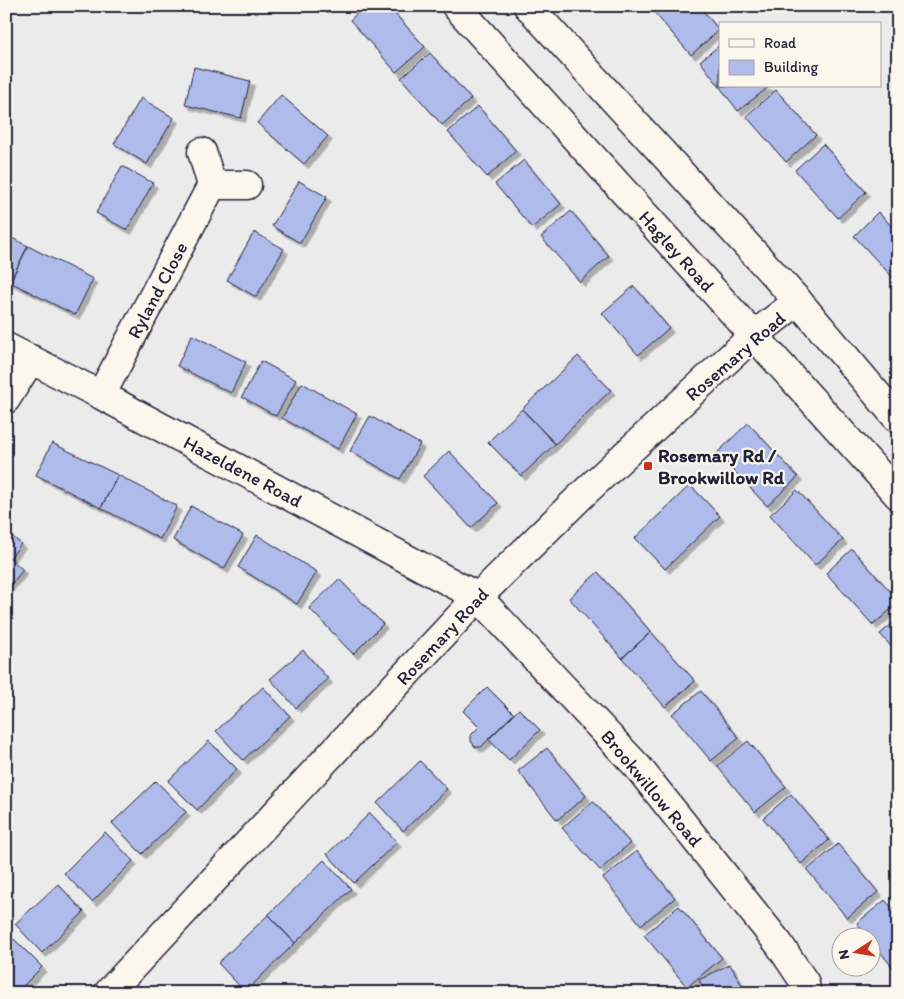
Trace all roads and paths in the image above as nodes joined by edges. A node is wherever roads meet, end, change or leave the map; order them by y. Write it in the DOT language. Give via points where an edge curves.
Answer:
graph roads {
  1 [pos="456,6"];
  2 [pos="528,6"];
  3 [pos="202,152"];
  4 [pos="212,185"];
  5 [pos="247,185"];
  6 [pos="798,301"];
  7 [pos="753,336"];
  8 [pos="6,347"];
  9 [pos="31,359"];
  10 [pos="101,394"];
  11 [pos="6,399"];
  12 [pos="898,419"];
  13 [pos="898,495"];
  14 [pos="478,597"];
  15 [pos="113,992"];
  16 [pos="806,993"];
  1 -- 7 [label="street, Hagley Road"];
  2 -- 6 [label="street"];
  3 -- 4 [label="street"];
  4 -- 5 [label="street"];
  4 -- 10 [label="street, Ryland Close"];
  6 -- 7 [label="street, Rosemary Road"];
  6 -- 12 [label="street"];
  7 -- 13 [label="street, Hagley Road"];
  7 -- 14 [label="street, Rosemary Road"];
  8 -- 9 [label="street, Hazeldene Road"];
  9 -- 10 [label="street, Hazeldene Road"];
  9 -- 11 [label="street"];
  10 -- 14 [label="street, Hazeldene Road"];
  14 -- 15 [label="street, Rosemary Road"];
  14 -- 16 [label="street, Brookwillow Road" via="637,766 779,944 805,983"];
}
